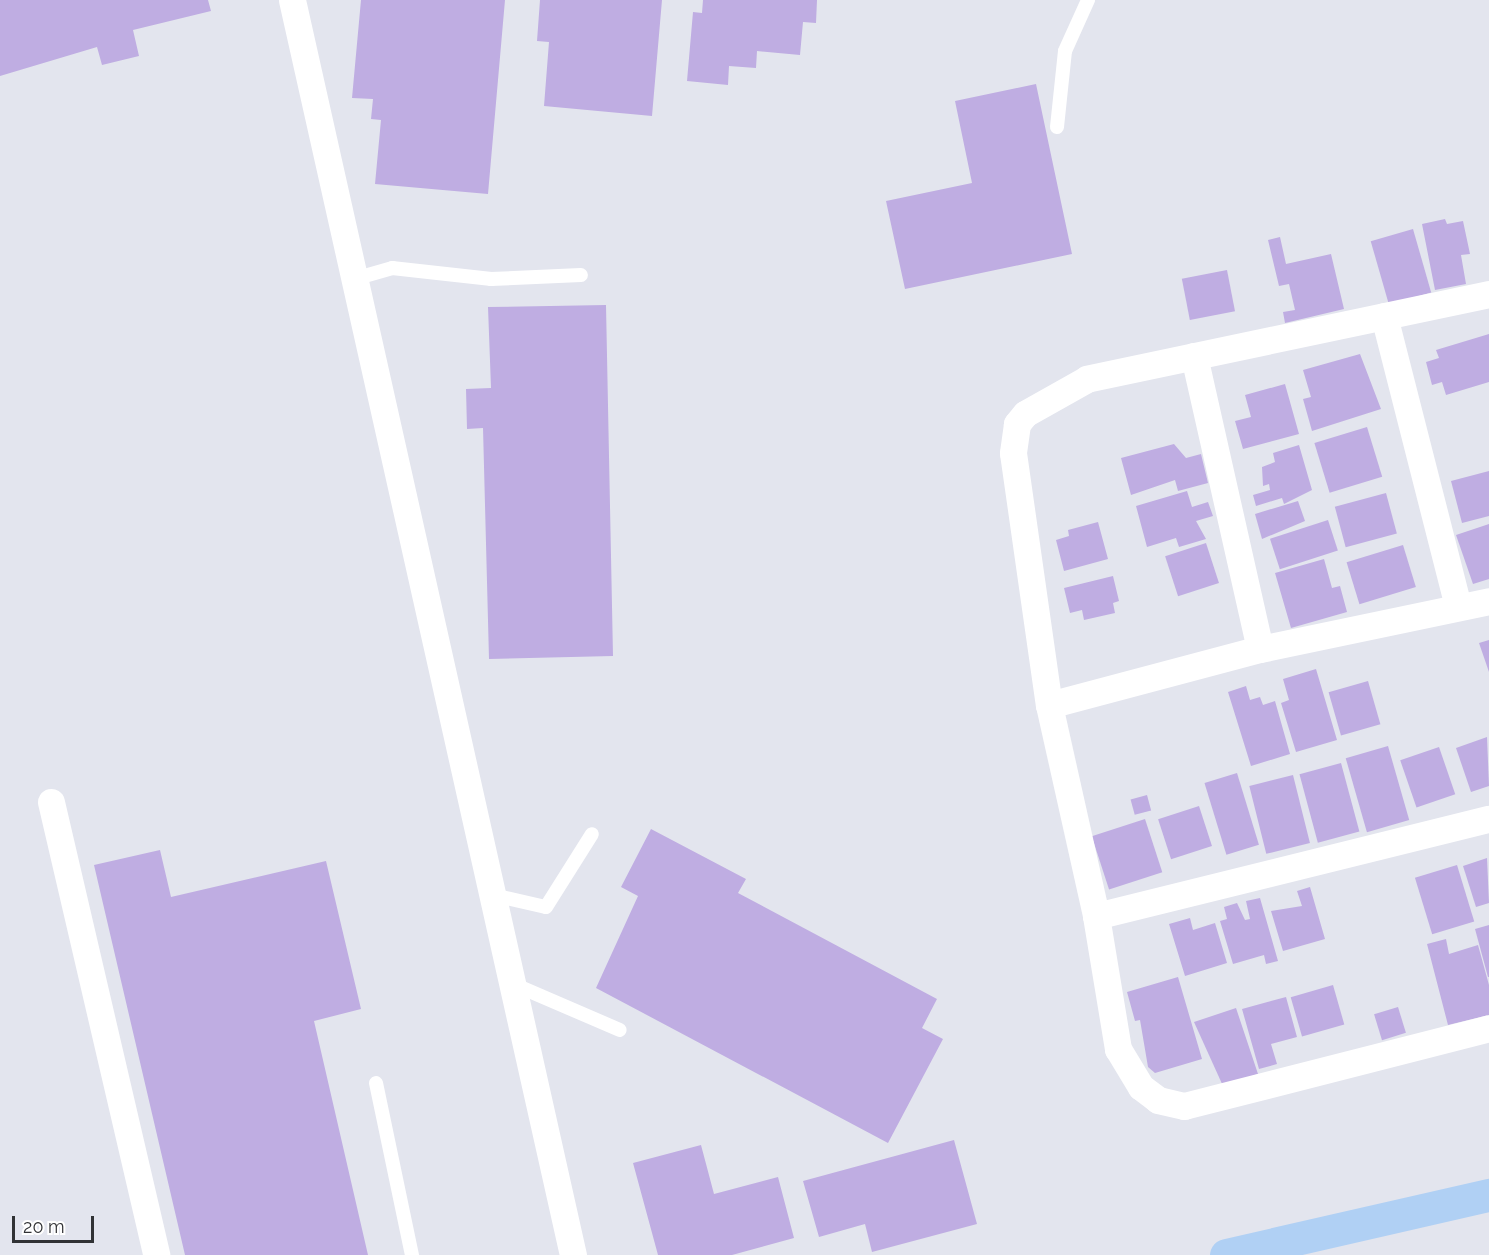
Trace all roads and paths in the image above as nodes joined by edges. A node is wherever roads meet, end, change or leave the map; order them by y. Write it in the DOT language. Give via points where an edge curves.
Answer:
graph roads {
  1 [pos="292,0"];
  2 [pos="1088,0"];
  3 [pos="1057,127"];
  4 [pos="581,275"];
  5 [pos="354,279"];
  6 [pos="1489,294"];
  7 [pos="1384,316"];
  8 [pos="1194,356"];
  9 [pos="1489,602"];
  10 [pos="1458,607"];
  11 [pos="1260,649"];
  12 [pos="1049,705"];
  13 [pos="51,802"];
  14 [pos="1489,819"];
  15 [pos="592,834"];
  16 [pos="493,895"];
  17 [pos="1096,916"];
  18 [pos="513,984"];
  19 [pos="1489,1028"];
  20 [pos="620,1030"];
  21 [pos="376,1083"];
  22 [pos="1489,1195"];
  23 [pos="156,1255"];
  24 [pos="412,1255"];
  25 [pos="573,1255"];
  26 [pos="1226,1255"];
  1 -- 5 [label="street"];
  2 -- 3 [label="lane" via="1065,51"];
  4 -- 5 [label="lane" via="491,279 392,268"];
  5 -- 16 [label="street"];
  6 -- 7 [label="street"];
  7 -- 8 [label="street"];
  7 -- 10 [label="street"];
  8 -- 11 [label="street"];
  8 -- 12 [label="street" via="1079,382 1049,396 1017,424 1013,453"];
  9 -- 10 [label="street"];
  10 -- 11 [label="street"];
  11 -- 12 [label="street"];
  12 -- 17 [label="street"];
  13 -- 23 [label="street"];
  14 -- 17 [label="street"];
  15 -- 16 [label="lane" via="546,907"];
  16 -- 18 [label="street"];
  17 -- 19 [label="street" via="1118,1049 1141,1087 1158,1100 1184,1106"];
  18 -- 20 [label="lane"];
  18 -- 25 [label="street"];
  21 -- 24 [label="lane"];
  22 -- 26 [label="highway"];
}
